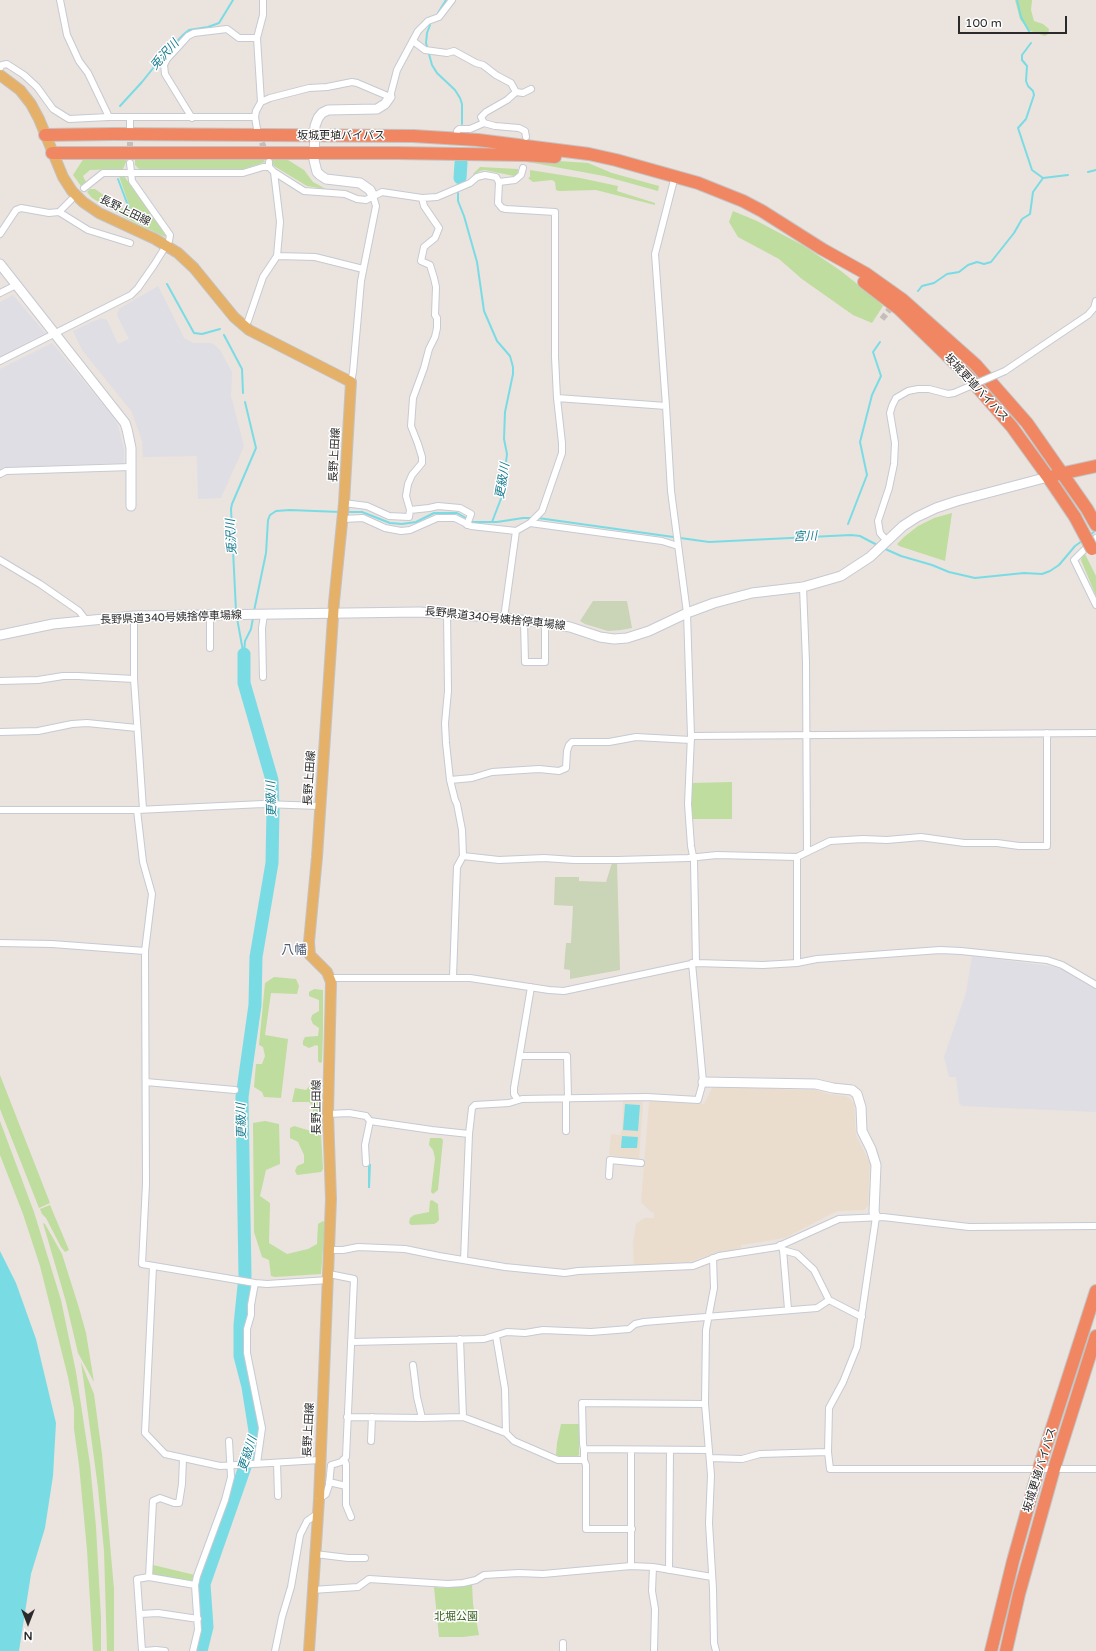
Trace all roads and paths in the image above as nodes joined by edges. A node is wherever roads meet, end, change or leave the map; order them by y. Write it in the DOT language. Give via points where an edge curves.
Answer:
graph roads {
  1 [pos="60,0"];
  2 [pos="263,0"];
  3 [pos="452,0"];
  4 [pos="257,38"];
  5 [pos="413,41"];
  6 [pos="0,68"];
  7 [pos="0,75"];
  8 [pos="532,89"];
  9 [pos="516,92"];
  10 [pos="390,97"];
  11 [pos="261,102"];
  12 [pos="109,116"];
  13 [pos="130,117"];
  14 [pos="255,117"];
  15 [pos="192,118"];
  16 [pos="484,123"];
  17 [pos="130,128"];
  18 [pos="257,129"];
  19 [pos="45,135"];
  20 [pos="315,137"];
  21 [pos="526,137"];
  22 [pos="457,139"];
  23 [pos="52,153"];
  24 [pos="314,153"];
  25 [pos="130,163"];
  26 [pos="634,165"];
  27 [pos="522,168"];
  28 [pos="274,172"];
  29 [pos="131,173"];
  30 [pos="675,176"];
  31 [pos="500,182"];
  32 [pos="84,188"];
  33 [pos="373,196"];
  34 [pos="422,198"];
  35 [pos="71,200"];
  36 [pos="59,212"];
  37 [pos="0,234"];
  38 [pos="130,243"];
  39 [pos="166,245"];
  40 [pos="822,249"];
  41 [pos="276,256"];
  42 [pos="0,264"];
  43 [pos="363,269"];
  44 [pos="16,285"];
  45 [pos="0,293"];
  46 [pos="1096,301"];
  47 [pos="244,326"];
  48 [pos="56,334"];
  49 [pos="0,361"];
  50 [pos="351,382"];
  51 [pos="557,398"];
  52 [pos="666,406"];
  53 [pos="1096,466"];
  54 [pos="131,467"];
  55 [pos="1062,473"];
  56 [pos="0,474"];
  57 [pos="1048,477"];
  58 [pos="131,506"];
  59 [pos="410,510"];
  60 [pos="344,512"];
  61 [pos="531,523"];
  62 [pos="467,524"];
  63 [pos="1096,525"];
  64 [pos="516,531"];
  65 [pos="885,542"];
  66 [pos="678,545"];
  67 [pos="1095,548"];
  68 [pos="0,560"];
  69 [pos="803,587"];
  70 [pos="1096,605"];
  71 [pos="333,613"];
  72 [pos="447,613"];
  73 [pos="687,613"];
  74 [pos="262,615"];
  75 [pos="134,616"];
  76 [pos="210,616"];
  77 [pos="504,618"];
  78 [pos="86,620"];
  79 [pos="524,621"];
  80 [pos="545,623"];
  81 [pos="0,636"];
  82 [pos="210,648"];
  83 [pos="263,677"];
  84 [pos="134,679"];
  85 [pos="0,681"];
  86 [pos="137,728"];
  87 [pos="0,732"];
  88 [pos="1046,733"];
  89 [pos="1096,733"];
  90 [pos="807,734"];
  91 [pos="691,738"];
  92 [pos="450,780"];
  93 [pos="320,806"];
  94 [pos="140,809"];
  95 [pos="0,810"];
  96 [pos="807,851"];
  97 [pos="463,856"];
  98 [pos="692,857"];
  99 [pos="797,857"];
  100 [pos="0,943"];
  101 [pos="145,951"];
  102 [pos="694,963"];
  103 [pos="797,963"];
  104 [pos="453,977"];
  105 [pos="330,978"];
  106 [pos="1096,985"];
  107 [pos="531,987"];
  108 [pos="520,1056"];
  109 [pos="146,1082"];
  110 [pos="703,1082"];
  111 [pos="235,1090"];
  112 [pos="567,1098"];
  113 [pos="518,1100"];
  114 [pos="328,1114"];
  115 [pos="370,1121"];
  116 [pos="566,1131"];
  117 [pos="469,1134"];
  118 [pos="366,1163"];
  119 [pos="641,1163"];
  120 [pos="609,1176"];
  121 [pos="876,1217"];
  122 [pos="1096,1226"];
  123 [pos="781,1247"];
  124 [pos="330,1250"];
  125 [pos="713,1258"];
  126 [pos="464,1260"];
  127 [pos="153,1266"];
  128 [pos="329,1277"];
  129 [pos="254,1283"];
  130 [pos="1096,1291"];
  131 [pos="829,1300"];
  132 [pos="788,1309"];
  133 [pos="710,1316"];
  134 [pos="862,1317"];
  135 [pos="496,1336"];
  136 [pos="1096,1336"];
  137 [pos="460,1339"];
  138 [pos="351,1342"];
  139 [pos="413,1365"];
  140 [pos="705,1404"];
  141 [pos="347,1417"];
  142 [pos="372,1417"];
  143 [pos="463,1417"];
  144 [pos="422,1418"];
  145 [pos="506,1434"];
  146 [pos="229,1441"];
  147 [pos="371,1441"];
  148 [pos="584,1449"];
  149 [pos="631,1450"];
  150 [pos="670,1450"];
  151 [pos="709,1450"];
  152 [pos="828,1452"];
  153 [pos="183,1458"];
  154 [pos="710,1458"];
  155 [pos="344,1459"];
  156 [pos="320,1460"];
  157 [pos="584,1460"];
  158 [pos="254,1463"];
  159 [pos="277,1464"];
  160 [pos="230,1466"];
  161 [pos="1039,1468"];
  162 [pos="1054,1469"];
  163 [pos="1096,1469"];
  164 [pos="329,1482"];
  165 [pos="346,1486"];
  166 [pos="278,1496"];
  167 [pos="319,1499"];
  168 [pos="317,1514"];
  169 [pos="351,1517"];
  170 [pos="632,1529"];
  171 [pos="315,1554"];
  172 [pos="365,1558"];
  173 [pos="631,1566"];
  174 [pos="653,1567"];
  175 [pos="670,1570"];
  176 [pos="149,1577"];
  177 [pos="712,1577"];
  178 [pos="195,1584"];
  179 [pos="312,1590"];
  180 [pos="140,1614"];
  181 [pos="198,1620"];
  182 [pos="563,1643"];
  183 [pos="143,1651"];
  184 [pos="165,1651"];
  185 [pos="193,1651"];
  186 [pos="275,1651"];
  187 [pos="309,1651"];
  188 [pos="563,1651"];
  189 [pos="654,1651"];
  190 [pos="716,1651"];
  191 [pos="991,1651"];
  192 [pos="1006,1651"];
  1 -- 12 [label="street" via="67,35"];
  2 -- 4 [label="street" via="263,15"];
  3 -- 5 [label="street" via="439,17 422,25"];
  4 -- 11 [label="street"];
  4 -- 15 [label="street" via="239,38 227,29 194,33 188,36 167,59 164,65 165,74"];
  5 -- 9 [label="street" via="428,50 447,53 454,51 483,65 511,83"];
  5 -- 10 [label="street" via="397,70"];
  6 -- 12 [label="street" via="7,64 24,75 53,109 69,119"];
  7 -- 19 [label="main road, 長野上田線" via="20,90 26,98"];
  8 -- 9 [label="street" via="523,93"];
  9 -- 16 [label="street" via="486,112 481,117"];
  10 -- 11 [label="street" via="352,82 286,93"];
  10 -- 20 [label="main road" via="377,109 337,109 322,113 316,122"];
  11 -- 14 [label="street"];
  12 -- 13 [label="street"];
  13 -- 15 [label="street"];
  13 -- 17 [label="street"];
  14 -- 15 [label="street"];
  14 -- 18 [label="street"];
  16 -- 21 [label="street" via="519,128 525,131"];
  16 -- 22 [label="street" via="470,129 459,129"];
  19 -- 20 [label="highway, 坂城更埴バイパス"];
  19 -- 23 [label="main road, 長野上田線"];
  20 -- 22 [label="highway, 坂城更埴バイパス" via="413,136"];
  20 -- 24 [label="main road"];
  22 -- 26 [label="highway, 坂城更埴バイパス" via="548,148"];
  23 -- 24 [label="highway, 坂城更埴バイパス"];
  23 -- 39 [label="main road, 長野上田線" via="67,185 83,202 112,220"];
  24 -- 26 [label="highway, 坂城更埴バイパス" via="525,155"];
  24 -- 33 [label="main road" via="320,176 360,183 370,190"];
  25 -- 29 [label="street"];
  26 -- 30 [label="highway, 坂城更埴バイパス"];
  27 -- 31 [label="street" via="522,175 515,180"];
  28 -- 29 [label="street" via="269,165 243,173"];
  28 -- 33 [label="street" via="304,191 345,194 357,200 366,200"];
  28 -- 41 [label="street" via="280,222"];
  29 -- 32 [label="street" via="103,173"];
  29 -- 39 [label="street" via="132,181 170,235"];
  30 -- 40 [label="highway, 坂城更埴バイパス" via="749,204"];
  30 -- 52 [label="street" via="655,254"];
  31 -- 34 [label="street" via="496,177 485,174 437,197"];
  31 -- 51 [label="street" via="498,203 502,208 555,212"];
  33 -- 34 [label="street" via="382,192"];
  33 -- 43 [label="street" via="376,206"];
  34 -- 59 [label="street" via="424,206 439,228 435,238 424,247 421,261 430,265 434,278 435,315 438,318 435,337 428,350 413,398 410,426 422,463 408,484 406,496"];
  35 -- 36 [label="street"];
  36 -- 37 [label="street" via="49,213 21,208 16,210"];
  36 -- 38 [label="street" via="88,230"];
  39 -- 47 [label="main road, 長野上田線" via="194,268"];
  39 -- 48 [label="street" via="131,295"];
  40 -- 55 [label="highway, 坂城更埴バイパス" via="865,273 903,300 976,365 1027,424"];
  40 -- 57 [label="highway, 坂城更埴バイパス" via="899,309 964,372 1012,428"];
  41 -- 43 [label="street" via="315,257"];
  41 -- 47 [label="street" via="262,277 248,321"];
  42 -- 44 [label="main road"];
  43 -- 50 [label="street"];
  44 -- 45 [label="street"];
  44 -- 48 [label="main road"];
  46 -- 65 [label="street, bridge" via="1088,316 1005,370 954,393 918,389 896,398 890,413 894,464 878,521"];
  47 -- 50 [label="main road, 長野上田線"];
  48 -- 49 [label="street"];
  48 -- 54 [label="main road" via="125,423 130,441"];
  50 -- 60 [label="main road, 長野上田線"];
  51 -- 52 [label="street"];
  51 -- 61 [label="street" via="562,453 542,511"];
  52 -- 66 [label="street" via="671,491"];
  53 -- 55 [label="highway"];
  54 -- 56 [label="street" via="6,471"];
  54 -- 58 [label="main road"];
  55 -- 57 [label="highway"];
  55 -- 63 [label="highway, 坂城更埴バイパス"];
  57 -- 65 [label="main road, 長野県道340号姨捨停車場線" via="936,508 917,516"];
  57 -- 67 [label="highway, 坂城更埴バイパス, bridge"];
  59 -- 60 [label="street" via="409,517 389,516 367,506"];
  59 -- 62 [label="street" via="438,506 460,508 471,514"];
  60 -- 62 [label="street" via="385,528 401,531 410,530 437,518 455,518"];
  60 -- 71 [label="main road, 長野上田線"];
  61 -- 64 [label="street"];
  61 -- 66 [label="street"];
  62 -- 64 [label="street"];
  64 -- 77 [label="street"];
  65 -- 69 [label="main road, 長野県道340号姨捨停車場線" via="864,561 841,576"];
  66 -- 73 [label="street"];
  67 -- 70 [label="street" via="1074,560"];
  68 -- 78 [label="street" via="80,611"];
  69 -- 73 [label="main road, 長野県道340号姨捨停車場線" via="733,597"];
  69 -- 90 [label="street"];
  71 -- 72 [label="main road, 長野県道340号姨捨停車場線"];
  71 -- 74 [label="main road, 長野県道340号姨捨停車場線"];
  71 -- 93 [label="main road, 長野上田線"];
  72 -- 77 [label="main road, 長野県道340号姨捨停車場線"];
  72 -- 92 [label="street" via="446,743"];
  73 -- 80 [label="main road, 長野県道340号姨捨停車場線" via="649,631 614,639"];
  73 -- 91 [label="street"];
  74 -- 76 [label="main road, 長野県道340号姨捨停車場線"];
  74 -- 83 [label="street"];
  75 -- 76 [label="main road, 長野県道340号姨捨停車場線"];
  75 -- 78 [label="main road, 長野県道340号姨捨停車場線"];
  75 -- 84 [label="street"];
  76 -- 82 [label="street"];
  77 -- 79 [label="main road, 長野県道340号姨捨停車場線"];
  78 -- 81 [label="main road, 長野県道340号姨捨停車場線"];
  79 -- 80 [label="main road, 長野県道340号姨捨停車場線"];
  79 -- 80 [label="street" via="525,662 545,662"];
  84 -- 85 [label="street" via="63,676 38,680"];
  84 -- 86 [label="street"];
  86 -- 87 [label="street" via="87,723 38,732"];
  86 -- 94 [label="street"];
  88 -- 89 [label="street"];
  88 -- 90 [label="street"];
  88 -- 96 [label="street" via="1047,846 964,843 921,838 863,839 830,841"];
  90 -- 91 [label="street"];
  90 -- 96 [label="street"];
  91 -- 92 [label="street" via="636,737 609,742 572,742 567,751 566,768 559,771 539,769 492,772 472,778"];
  91 -- 98 [label="street" via="688,804"];
  92 -- 97 [label="street" via="462,830"];
  93 -- 94 [label="street" via="267,804"];
  93 -- 105 [label="main road, 長野上田線" via="309,947 312,957"];
  94 -- 95 [label="street"];
  94 -- 101 [label="street" via="143,862 152,894"];
  96 -- 99 [label="street"];
  97 -- 98 [label="street" via="499,860"];
  97 -- 104 [label="street" via="457,867"];
  98 -- 99 [label="street"];
  98 -- 102 [label="street"];
  99 -- 103 [label="street"];
  100 -- 101 [label="street"];
  101 -- 109 [label="street"];
  102 -- 103 [label="street" via="763,966"];
  102 -- 107 [label="street" via="564,991"];
  102 -- 110 [label="street"];
  103 -- 106 [label="street" via="817,959 961,950 1047,960 1062,965"];
  104 -- 105 [label="street"];
  104 -- 107 [label="street"];
  105 -- 114 [label="main road, 長野上田線"];
  107 -- 108 [label="street"];
  108 -- 112 [label="street" via="567,1056"];
  108 -- 113 [label="street" via="514,1088"];
  109 -- 111 [label="street"];
  109 -- 127 [label="street" via="146,1184 142,1264"];
  110 -- 112 [label="street" via="698,1100"];
  110 -- 121 [label="main road" via="816,1084 852,1090 857,1094 862,1107 862,1131 876,1165"];
  112 -- 113 [label="street"];
  112 -- 116 [label="street"];
  113 -- 117 [label="street" via="475,1105 472,1108"];
  114 -- 115 [label="street" via="349,1113 366,1116"];
  114 -- 124 [label="main road, 長野上田線"];
  115 -- 117 [label="street"];
  115 -- 118 [label="street" via="365,1145"];
  117 -- 126 [label="street"];
  119 -- 120 [label="street" via="610,1160"];
  121 -- 122 [label="street" via="969,1227"];
  121 -- 123 [label="street" via="839,1220"];
  121 -- 134 [label="street"];
  123 -- 125 [label="street"];
  123 -- 131 [label="street" via="797,1254 814,1270"];
  123 -- 132 [label="street"];
  124 -- 126 [label="street" via="358,1247 405,1249"];
  124 -- 128 [label="main road, 長野上田線"];
  125 -- 126 [label="street" via="692,1266 565,1273"];
  125 -- 133 [label="street" via="714,1288"];
  127 -- 129 [label="street"];
  127 -- 153 [label="street" via="145,1433 164,1454"];
  128 -- 129 [label="street" via="267,1284"];
  128 -- 138 [label="street" via="354,1279"];
  128 -- 156 [label="main road, 長野上田線"];
  129 -- 158 [label="street" via="247,1329 247,1353 262,1428"];
  130 -- 161 [label="highway, 坂城更埴バイパス"];
  131 -- 132 [label="street" via="817,1308"];
  131 -- 134 [label="street"];
  132 -- 133 [label="street"];
  133 -- 135 [label="street" via="644,1322 629,1329 591,1332 543,1330 507,1332"];
  133 -- 140 [label="street" via="706,1330"];
  134 -- 152 [label="street" via="857,1347 829,1408"];
  135 -- 137 [label="street"];
  135 -- 145 [label="street" via="505,1389"];
  136 -- 162 [label="highway, 坂城更埴バイパス"];
  137 -- 138 [label="street"];
  137 -- 143 [label="street"];
  138 -- 141 [label="street"];
  139 -- 144 [label="street"];
  140 -- 148 [label="street" via="582,1403"];
  140 -- 151 [label="street"];
  141 -- 142 [label="street"];
  141 -- 155 [label="street"];
  142 -- 144 [label="street"];
  142 -- 147 [label="street"];
  143 -- 144 [label="street"];
  143 -- 145 [label="street"];
  145 -- 157 [label="street" via="514,1441 558,1460"];
  146 -- 160 [label="street"];
  148 -- 149 [label="street"];
  148 -- 157 [label="street"];
  149 -- 150 [label="street"];
  149 -- 170 [label="street"];
  150 -- 151 [label="street"];
  150 -- 175 [label="street"];
  151 -- 154 [label="street"];
  152 -- 154 [label="street" via="760,1454 742,1459"];
  152 -- 161 [label="street" via="830,1469"];
  153 -- 160 [label="street"];
  153 -- 176 [label="street" via="179,1502 174,1503 160,1498 153,1501"];
  154 -- 177 [label="street" via="709,1523"];
  155 -- 164 [label="street" via="331,1465"];
  155 -- 165 [label="street"];
  156 -- 159 [label="street"];
  156 -- 167 [label="main road, 長野上田線"];
  157 -- 170 [label="street" via="586,1529"];
  158 -- 159 [label="street"];
  158 -- 160 [label="street"];
  159 -- 166 [label="street"];
  160 -- 178 [label="street" via="231,1477 225,1500"];
  161 -- 162 [label="street"];
  161 -- 191 [label="highway, 坂城更埴バイパス"];
  162 -- 163 [label="street"];
  162 -- 192 [label="highway, 坂城更埴バイパス"];
  164 -- 165 [label="street"];
  164 -- 167 [label="street" via="326,1494"];
  165 -- 169 [label="street" via="346,1505"];
  167 -- 168 [label="main road, 長野上田線"];
  168 -- 171 [label="main road, 長野上田線"];
  168 -- 186 [label="street" via="307,1521 300,1535 291,1587"];
  170 -- 173 [label="street"];
  171 -- 172 [label="street"];
  171 -- 179 [label="main road, 長野上田線"];
  173 -- 174 [label="street"];
  173 -- 179 [label="street" via="543,1574 484,1575 476,1580 448,1584 369,1579 358,1587"];
  174 -- 175 [label="street"];
  174 -- 189 [label="street"];
  175 -- 177 [label="street"];
  176 -- 178 [label="street"];
  176 -- 180 [label="street" via="137,1579"];
  177 -- 190 [label="street"];
  178 -- 181 [label="street"];
  179 -- 187 [label="main road, 長野上田線"];
  180 -- 181 [label="street" via="158,1613"];
  180 -- 183 [label="street"];
  181 -- 185 [label="street"];
  182 -- 188 [label="street"];
  183 -- 184 [label="street"];
}
